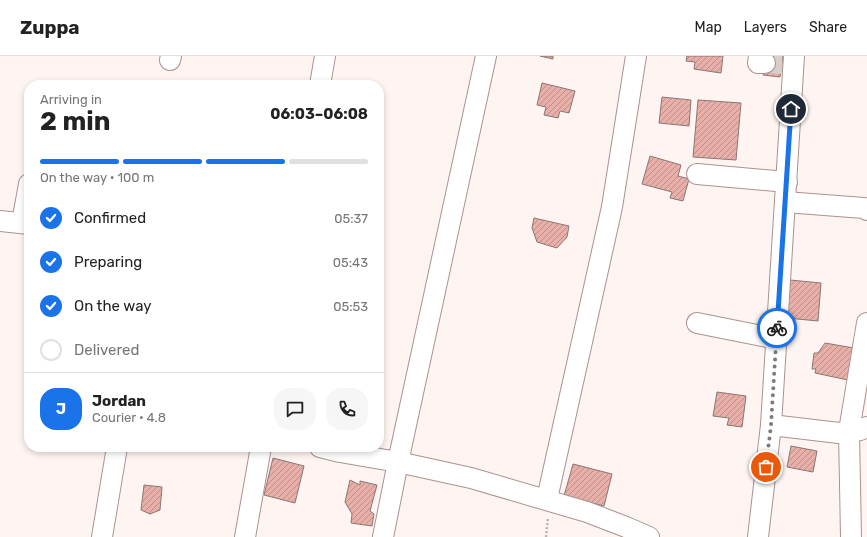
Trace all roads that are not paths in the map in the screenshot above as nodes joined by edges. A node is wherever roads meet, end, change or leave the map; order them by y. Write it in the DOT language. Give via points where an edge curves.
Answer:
graph roads {
  1 [pos="325,56"];
  2 [pos="486,56"];
  3 [pos="636,56"];
  4 [pos="778,61"];
  5 [pos="321,80"];
  6 [pos="697,174"];
  7 [pos="787,182"];
  8 [pos="785,202"];
  9 [pos="867,210"];
  10 [pos="0,221"];
  11 [pos="24,223"];
  12 [pos="697,323"];
  13 [pos="867,323"];
  14 [pos="777,339"];
  15 [pos="771,425"];
  16 [pos="858,429"];
  17 [pos="117,452"];
  18 [pos="260,452"];
  19 [pos="340,452"];
  20 [pos="398,462"];
  21 [pos="547,499"];
  22 [pos="102,537"];
  23 [pos="245,537"];
  24 [pos="383,537"];
  25 [pos="649,537"];
  26 [pos="758,537"];
  27 [pos="851,537"];
  1 -- 5 [label="street"];
  2 -- 20 [label="street"];
  3 -- 21 [label="street" via="612,207"];
  4 -- 7 [label="street"];
  6 -- 7 [label="street"];
  7 -- 8 [label="street"];
  8 -- 9 [label="street"];
  8 -- 14 [label="street"];
  10 -- 11 [label="street"];
  12 -- 14 [label="street"];
  13 -- 16 [label="street"];
  14 -- 15 [label="street"];
  15 -- 16 [label="street" via="839,433"];
  15 -- 26 [label="street"];
  16 -- 27 [label="street"];
  17 -- 22 [label="street"];
  18 -- 23 [label="street"];
  19 -- 20 [label="street"];
  20 -- 21 [label="street" via="471,478"];
  20 -- 24 [label="street"];
  21 -- 25 [label="street" via="626,526"];
}
